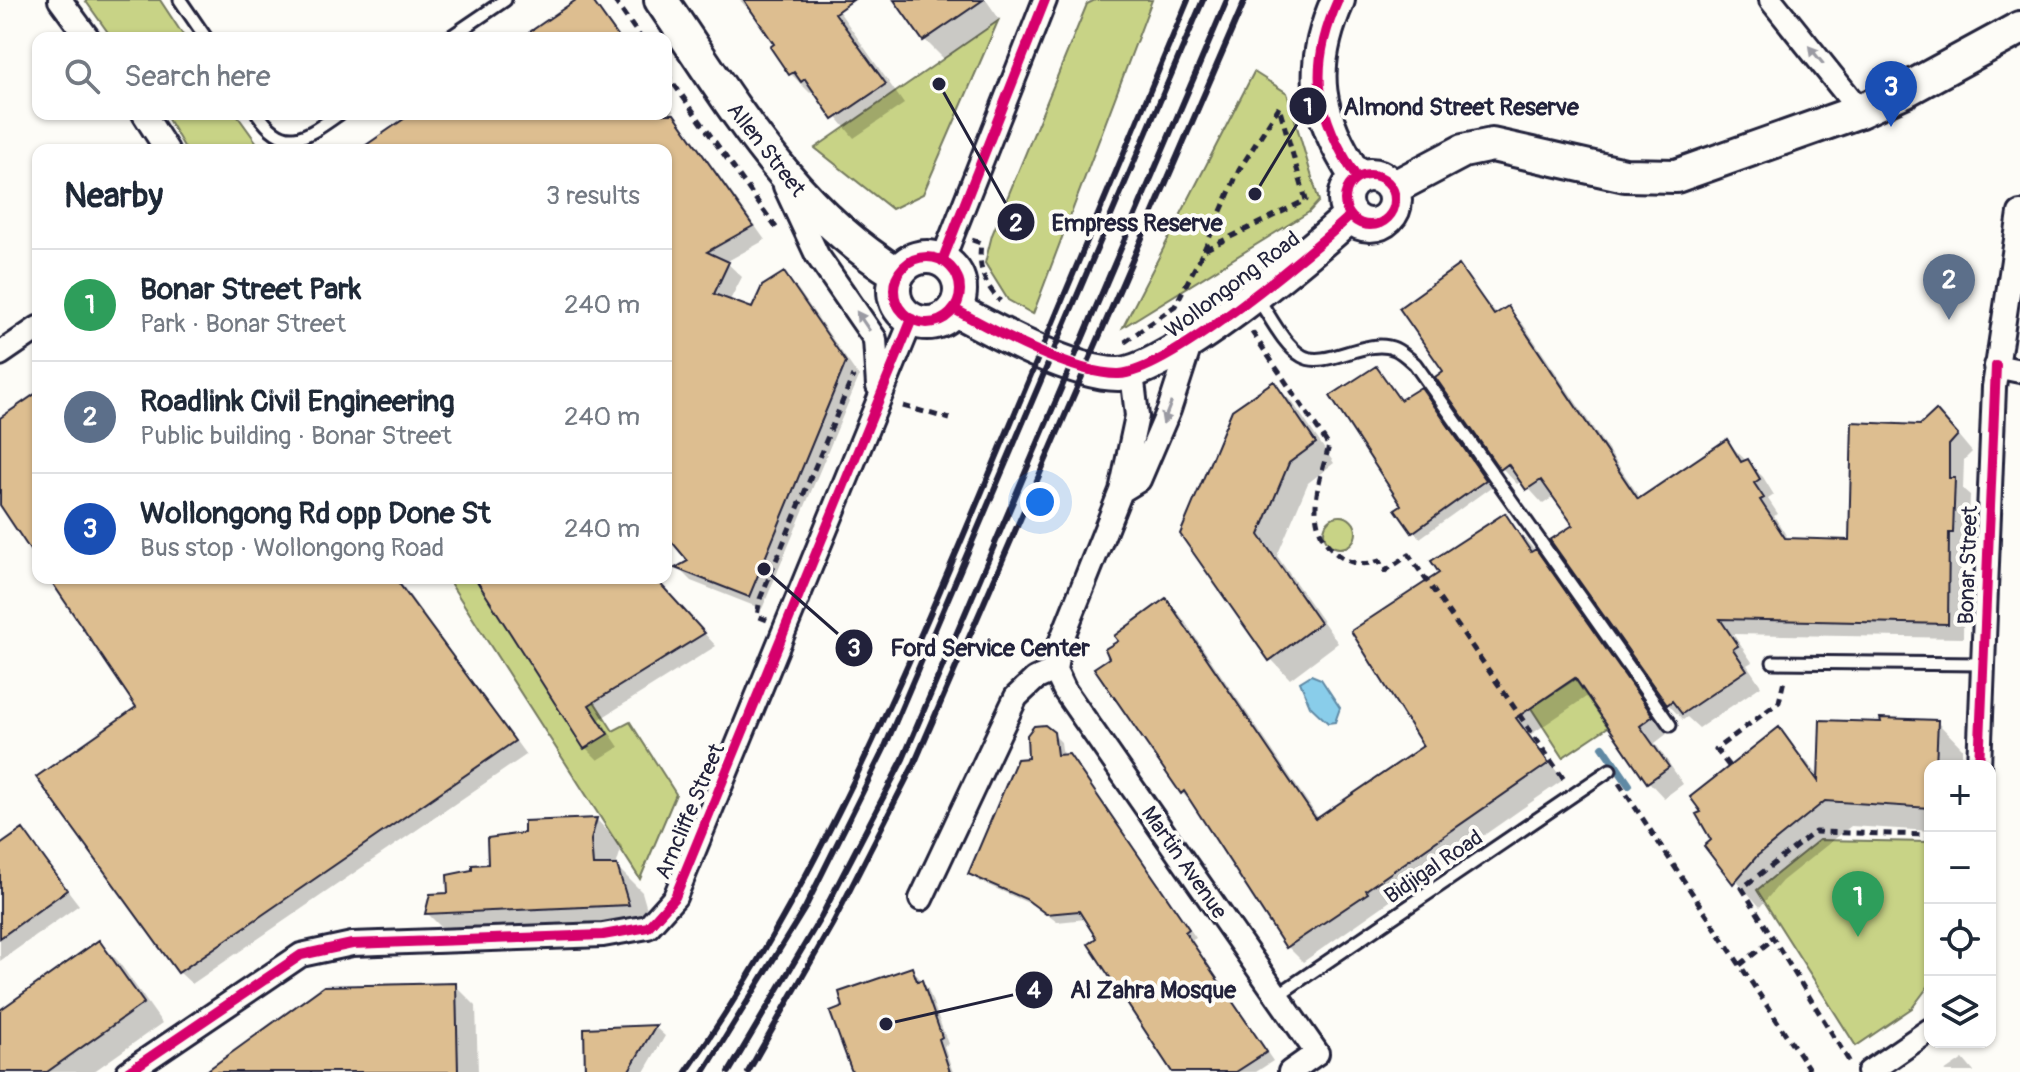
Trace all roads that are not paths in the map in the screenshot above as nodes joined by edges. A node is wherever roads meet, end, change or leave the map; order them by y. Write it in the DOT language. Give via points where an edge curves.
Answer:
graph roads {
  1 [pos="60,0"];
  2 [pos="180,0"];
  3 [pos="505,0"];
  4 [pos="661,0"];
  5 [pos="1045,0"];
  6 [pos="1338,0"];
  7 [pos="1771,0"];
  8 [pos="2020,28"];
  9 [pos="84,32"];
  10 [pos="202,32"];
  11 [pos="458,32"];
  12 [pos="1860,111"];
  13 [pos="148,120"];
  14 [pos="263,120"];
  15 [pos="331,120"];
  16 [pos="163,144"];
  17 [pos="778,170"];
  18 [pos="1357,178"];
  19 [pos="1393,188"];
  20 [pos="2020,213"];
  21 [pos="1350,216"];
  22 [pos="948,247"];
  23 [pos="898,274"];
  24 [pos="1245,301"];
  25 [pos="954,309"];
  26 [pos="912,319"];
  27 [pos="32,332"];
  28 [pos="1192,339"];
  29 [pos="0,354"];
  30 [pos="1123,362"];
  31 [pos="1996,366"];
  32 [pos="2020,371"];
  33 [pos="878,395"];
  34 [pos="1121,491"];
  35 [pos="1773,662"];
  36 [pos="1983,664"];
  37 [pos="1055,670"];
  38 [pos="1670,725"];
  39 [pos="1979,760"];
  40 [pos="1610,770"];
  41 [pos="921,899"];
  42 [pos="1278,995"];
  43 [pos="1924,1034"];
  44 [pos="128,1072"];
  45 [pos="1290,1072"];
  46 [pos="1869,1072"];
  1 -- 9 [label="street"];
  2 -- 10 [label="lane"];
  3 -- 11 [label="lane"];
  4 -- 17 [label="street, Allen Street"];
  5 -- 22 [label="street"];
  6 -- 18 [label="street" via="1319,53 1318,80 1329,133"];
  12 -- 7 [label="street, one-way"];
  8 -- 12 [label="street"];
  12 -- 19 [label="street" via="1676,176 1625,175 1492,145 1463,151"];
  13 -- 16 [label="street"];
  14 -- 15 [label="lane" via="272,131 293,139 308,136"];
  17 -- 23 [label="street, Allen Street" via="862,252"];
  33 -- 17 [label="street, one-way" via="875,339 817,255"];
  18 -- 19 [label="street" via="1381,177"];
  18 -- 21 [label="street" via="1345,196"];
  19 -- 21 [label="street" via="1395,204 1388,219 1373,226"];
  20 -- 31 [label="street, Bonar Street"];
  21 -- 24 [label="street, Wollongong Road"];
  22 -- 23 [label="street" via="932,258 913,261"];
  22 -- 25 [label="street" via="959,282"];
  23 -- 26 [label="street" via="897,304"];
  24 -- 28 [label="street, Wollongong Road"];
  24 -- 38 [label="lane" via="1304,358 1374,346 1394,348 1415,364"];
  25 -- 26 [label="street" via="940,321"];
  25 -- 30 [label="street" via="1018,344 1102,373"];
  26 -- 33 [label="street, Arncliffe Street"];
  27 -- 29 [label="street"];
  28 -- 30 [label="street, Wollongong Road" via="1157,363"];
  28 -- 34 [label="street, Wollongong Road, one-way" via="1139,480"];
  30 -- 34 [label="street, Wollongong Road" via="1137,416"];
  31 -- 32 [label="street"];
  31 -- 36 [label="street, Bonar Street"];
  33 -- 44 [label="street, Arncliffe Street" via="675,897 648,927 603,935 352,944 301,955"];
  34 -- 37 [label="street, Wollongong Road" via="1059,646"];
  35 -- 36 [label="lane"];
  36 -- 39 [label="street, Bonar Street"];
  37 -- 41 [label="street" via="1016,697"];
  37 -- 42 [label="street, Martin Avenue"];
  40 -- 42 [label="lane, Bidjigal Road"];
  42 -- 45 [label="street, Martin Avenue" via="1317,1053"];
  43 -- 46 [label="street"];
}
